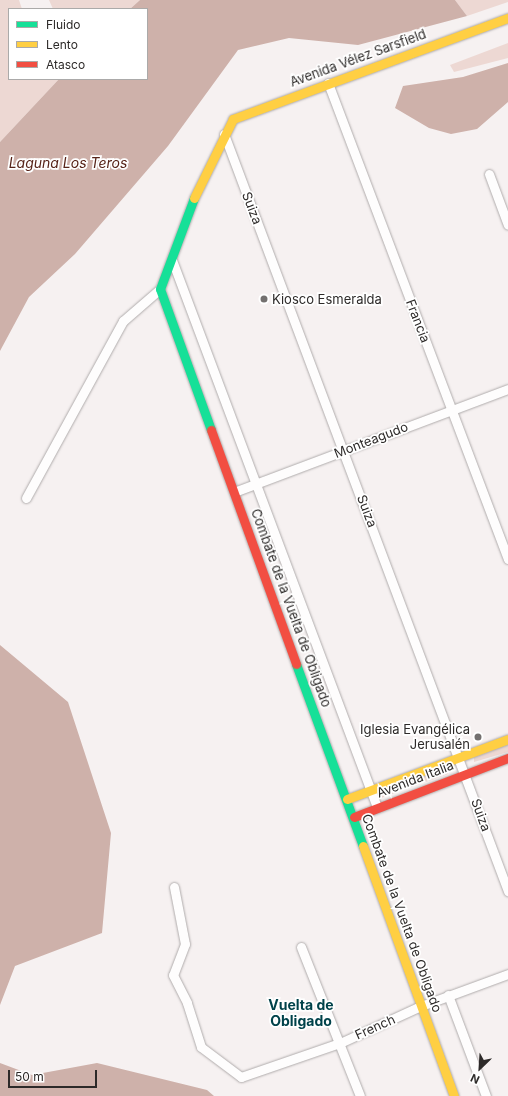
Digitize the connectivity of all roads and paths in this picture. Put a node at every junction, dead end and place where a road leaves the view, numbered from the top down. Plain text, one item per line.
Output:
1 (508, 18) edge
2 (328, 82) junction
3 (224, 132) junction
4 (489, 174) dead end
5 (508, 225) edge
6 (172, 260) junction
7 (160, 290) junction
8 (508, 389) edge
9 (452, 410) junction
10 (344, 450) junction
11 (255, 484) junction
12 (234, 492) junction
13 (26, 498) dead end
14 (508, 559) edge
15 (508, 739) edge
16 (460, 757) junction
17 (508, 758) edge
18 (466, 774) junction
19 (371, 791) junction
20 (347, 799) junction
21 (377, 807) junction
22 (354, 817) junction
23 (174, 888) dead end
24 (508, 891) edge
25 (301, 948) dead end
26 (508, 974) edge
27 (448, 995) junction
28 (421, 1006) junction
29 (340, 1043) junction
30 (360, 1096) edge
31 (454, 1096) edge
32 (486, 1096) edge

1 - 2 street, Avenida Vélez Sarsfield
2 - 3 street, Avenida Vélez Sarsfield
2 - 9 street, Francia
3 - 6 street
3 - 10 street, Suiza
4 - 5 street
6 - 7 street
6 - 11 street
7 - 12 street, Combate de la Vuelta de Obligado
7 - 13 street
8 - 9 street, Monteagudo
9 - 10 street, Monteagudo
9 - 14 street, Francia
10 - 11 street, Monteagudo
10 - 16 street, Suiza
11 - 12 street, Monteagudo
11 - 19 street
12 - 20 street, Combate de la Vuelta de Obligado
15 - 16 street, Avenida Italia
16 - 18 street, Suiza
16 - 19 street, Avenida Italia
17 - 18 street, Avenida Italia
18 - 21 street, Avenida Italia
18 - 24 street, Suiza
19 - 20 street, Avenida Italia
19 - 21 street
20 - 22 street, Combate de la Vuelta de Obligado
21 - 22 street, Avenida Italia
22 - 28 street, Combate de la Vuelta de Obligado
23 - 29 street, French
25 - 29 street
26 - 27 street, French
27 - 28 street, French
27 - 32 street, Combate de la Vuelta de Obligado
28 - 29 street, French
28 - 31 street, Combate de la Vuelta de Obligado
29 - 30 street

